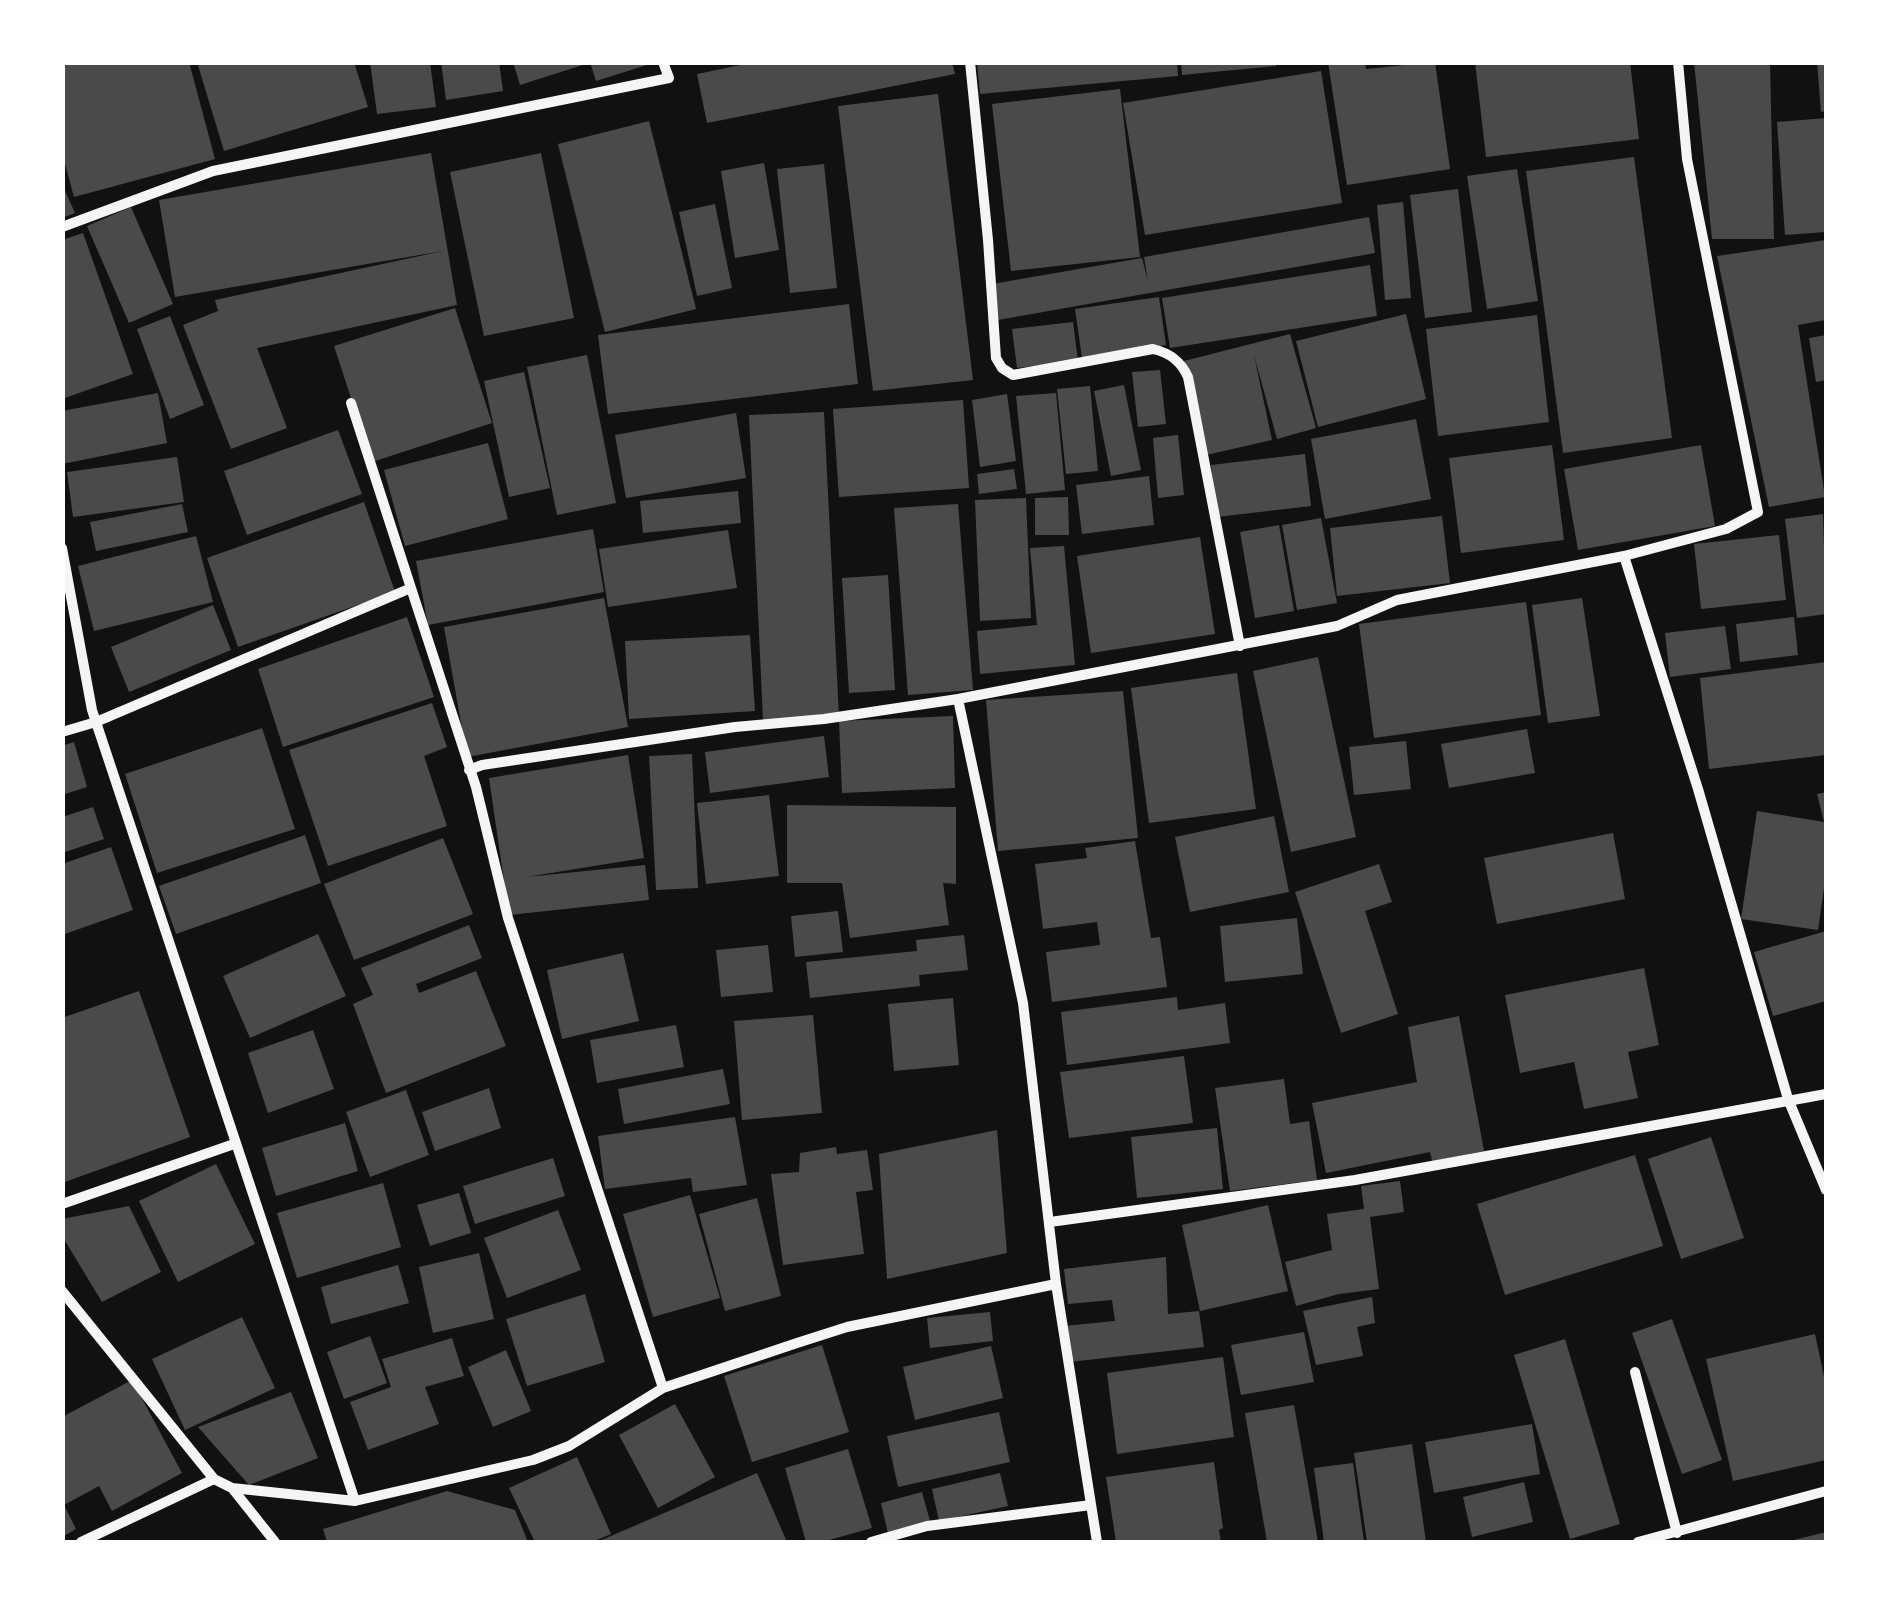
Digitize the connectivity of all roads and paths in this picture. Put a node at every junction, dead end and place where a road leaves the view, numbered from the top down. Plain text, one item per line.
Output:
1 (663, 62) edge
2 (970, 62) edge
3 (1678, 62) edge
4 (62, 228) edge
5 (351, 404) dead end
6 (62, 548) edge
7 (1624, 556) junction
8 (411, 588) junction
9 (1240, 646) junction
10 (958, 698) junction
11 (96, 722) junction
12 (62, 732) edge
13 (469, 770) junction
14 (1826, 1094) edge
15 (1788, 1100) junction
16 (234, 1144) junction
17 (1826, 1190) edge
18 (62, 1204) edge
19 (1050, 1222) junction
20 (1056, 1284) junction
21 (62, 1291) edge
22 (1635, 1372) dead end
23 (663, 1388) junction
24 (214, 1479) junction
25 (232, 1488) junction
26 (1826, 1491) edge
27 (354, 1501) junction
28 (1092, 1504) junction
29 (1677, 1533) junction
30 (81, 1542) edge
31 (276, 1542) edge
32 (871, 1542) edge
33 (1097, 1542) edge
34 (1638, 1542) edge

1 - 4 street
2 - 9 street
3 - 7 street
5 - 8 street
6 - 11 street
7 - 9 street
7 - 15 street
8 - 11 street
8 - 13 street
9 - 10 street
10 - 13 street
10 - 19 street
11 - 12 street
11 - 16 street
13 - 23 street
14 - 15 street
15 - 17 street
15 - 19 street
16 - 18 street
16 - 27 street
19 - 20 street
20 - 23 street
20 - 28 street
21 - 24 street
22 - 29 street
23 - 27 street
24 - 25 street
24 - 30 street
25 - 27 street
25 - 31 street
26 - 29 street
28 - 32 street
28 - 33 street
29 - 34 street

